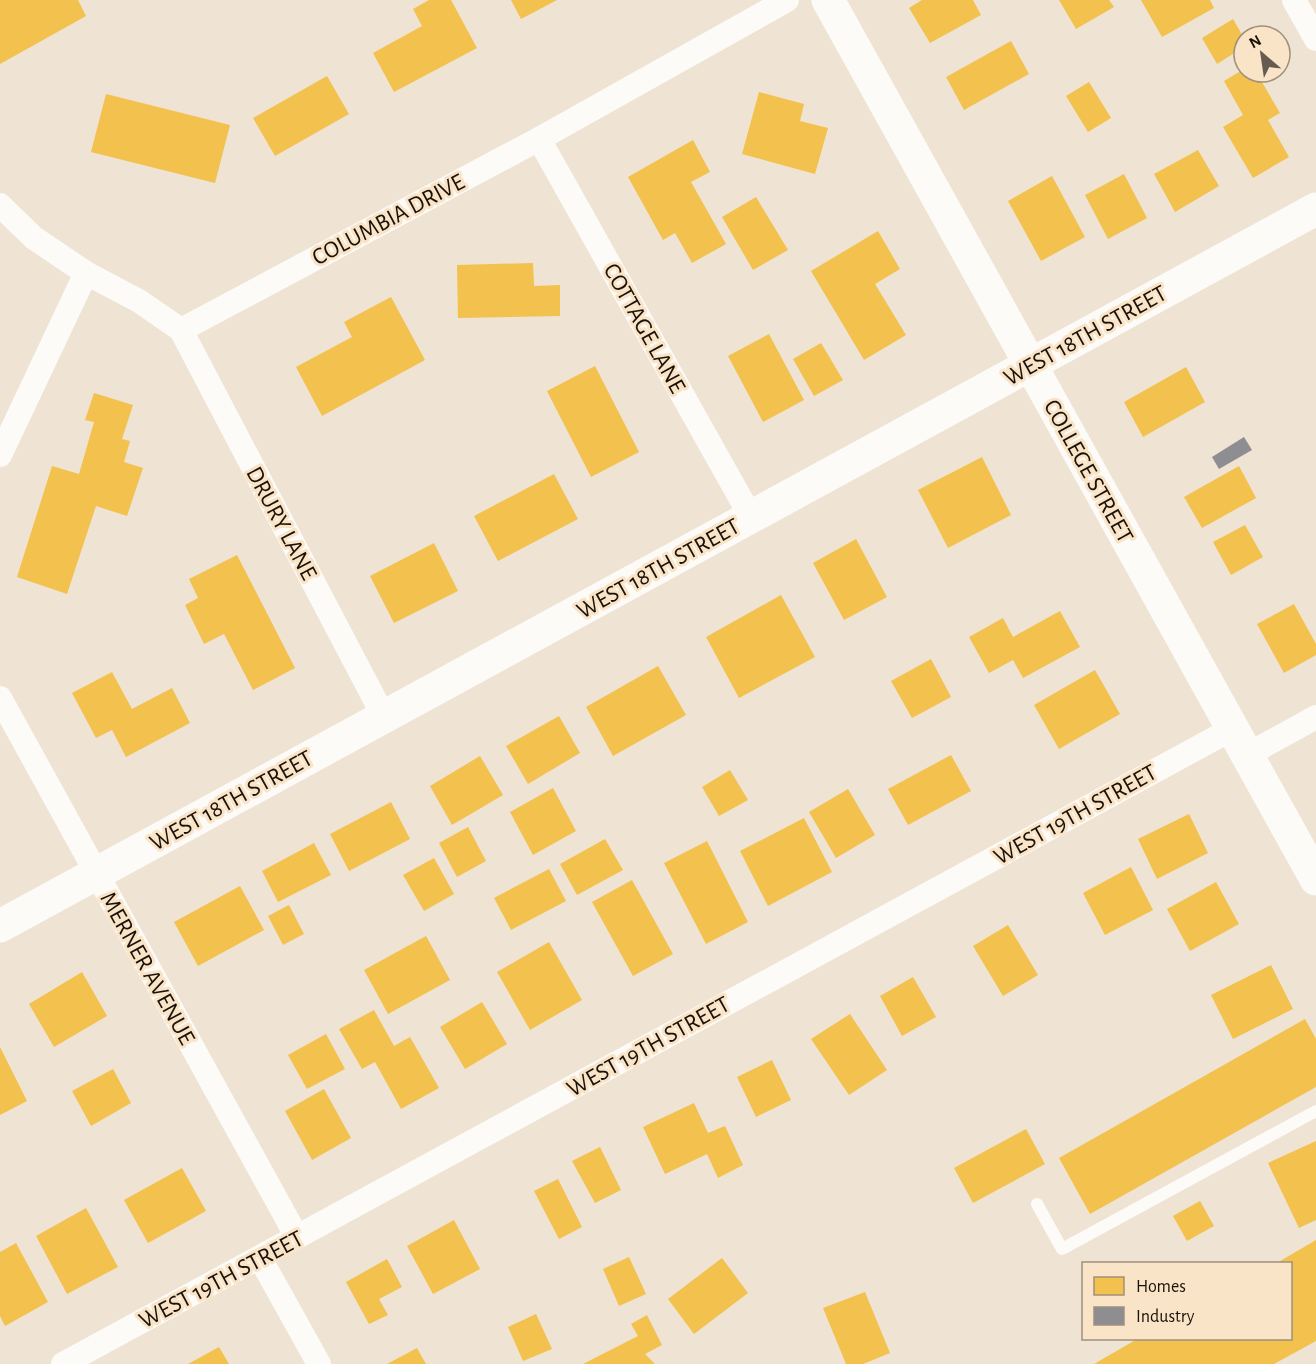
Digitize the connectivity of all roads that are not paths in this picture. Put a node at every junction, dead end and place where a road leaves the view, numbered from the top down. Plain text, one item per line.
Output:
1 (787, 0) edge
2 (828, 0) edge
3 (1294, 0) edge
4 (1316, 39) edge
5 (540, 139) junction
6 (0, 205) edge
7 (1316, 209) edge
8 (86, 273) junction
9 (181, 330) junction
10 (1030, 365) junction
11 (0, 455) edge
12 (751, 517) junction
13 (0, 698) edge
14 (384, 717) junction
15 (1316, 717) edge
16 (1240, 742) junction
17 (96, 874) junction
18 (1316, 879) edge
19 (0, 926) edge
20 (1316, 1111) edge
21 (1037, 1204) dead end
22 (297, 1237) junction
23 (260, 1258) junction
24 (63, 1364) edge
25 (319, 1364) edge

1 - 5 street, COLUMBIA DRIVE
2 - 10 main road, COLLEGE STREET
3 - 4 street
5 - 9 street, COLUMBIA DRIVE
5 - 12 street, COTTAGE LANE
6 - 8 street
7 - 10 main road, WEST 18TH STREET
8 - 9 street
8 - 11 street
9 - 14 street, DRURY LANE
10 - 12 main road, WEST 18TH STREET
10 - 16 main road, COLLEGE STREET
12 - 14 main road, WEST 18TH STREET
13 - 17 street, MERNER AVENUE
14 - 17 main road, WEST 18TH STREET
15 - 16 street, WEST 19TH STREET
16 - 18 main road, COLLEGE STREET
16 - 22 street, WEST 19TH STREET
17 - 19 main road, WEST 18TH STREET
17 - 22 street, MERNER AVENUE
20 - 21 lane
22 - 23 street, WEST 19TH STREET
23 - 24 street, WEST 19TH STREET
23 - 25 street

